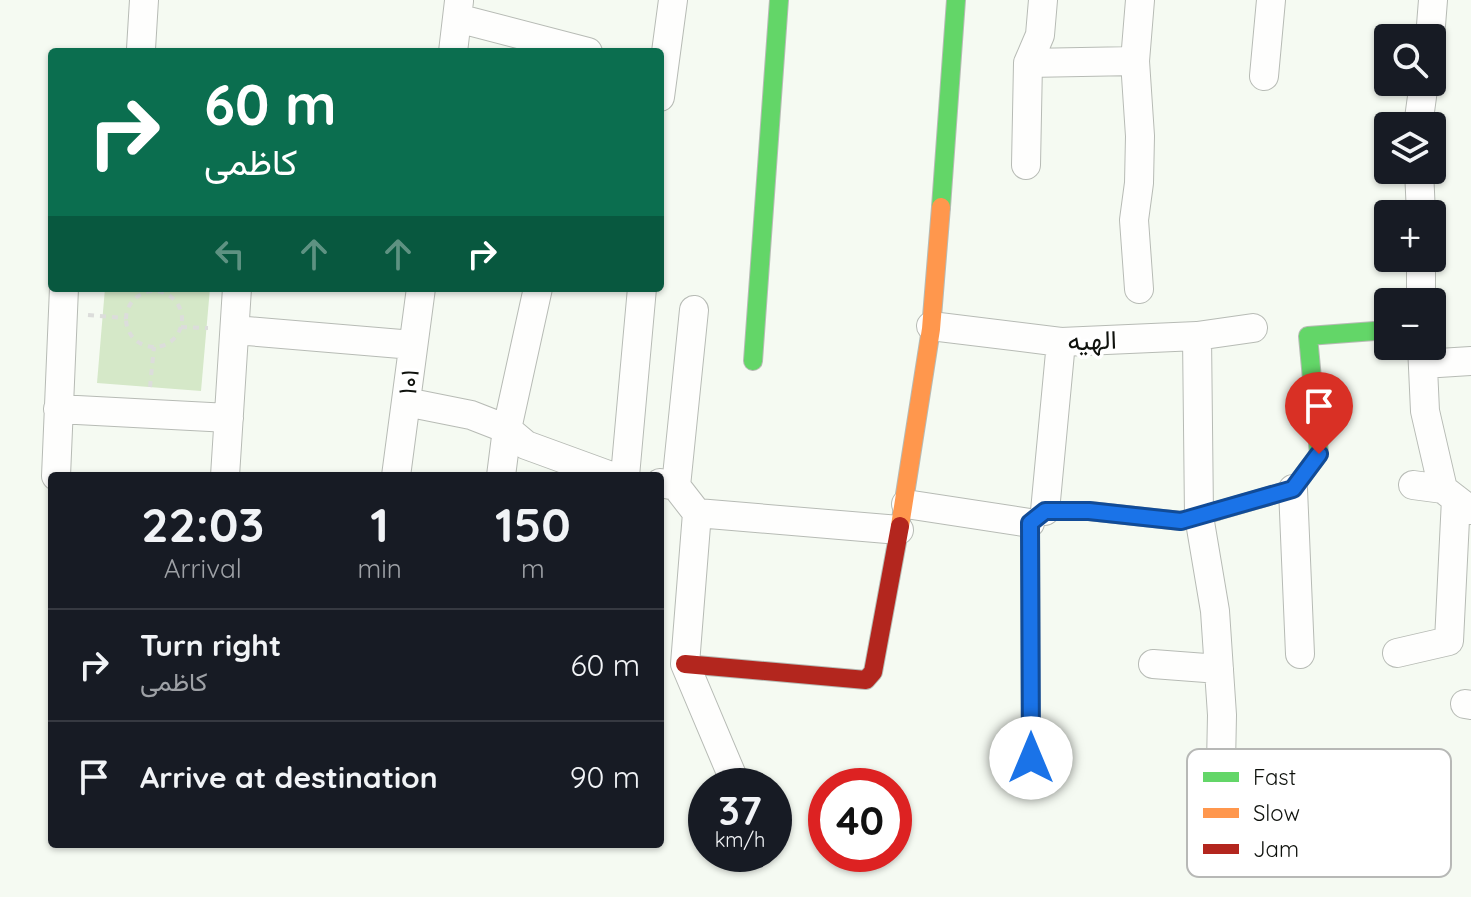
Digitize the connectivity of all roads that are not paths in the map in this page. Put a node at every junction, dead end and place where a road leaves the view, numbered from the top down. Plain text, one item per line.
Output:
1 (144, 0) edge
2 (673, 0) edge
3 (779, 0) edge
4 (956, 0) edge
5 (1043, 0) edge
6 (1140, 0) edge
7 (1271, 0) edge
8 (1433, 0) edge
9 (458, 9) edge
10 (1431, 24) edge
11 (141, 48) edge
12 (453, 48) edge
13 (576, 48) edge
14 (1135, 61) junction
15 (1028, 63) junction
16 (664, 67) edge
17 (1264, 76) dead end
18 (1026, 165) dead end
19 (1139, 289) dead end
20 (237, 292) edge
21 (420, 292) edge
22 (537, 292) edge
23 (642, 292) edge
24 (63, 301) edge
25 (694, 310) dead end
26 (931, 326) junction
27 (1253, 328) dead end
28 (235, 330) junction
29 (1374, 331) edge
30 (1197, 336) junction
31 (1061, 342) junction
32 (413, 345) junction
33 (1446, 358) edge
34 (1423, 360) edge
35 (753, 361) dead end
36 (1471, 361) edge
37 (406, 402) junction
38 (58, 409) junction
39 (229, 418) junction
40 (507, 429) junction
41 (56, 472) edge
42 (225, 472) edge
43 (397, 472) edge
44 (502, 472) edge
45 (600, 472) edge
46 (625, 472) edge
47 (668, 485) edge
48 (1413, 485) dead end
49 (1293, 489) junction
50 (1457, 499) edge
51 (697, 513) junction
52 (1199, 516) junction
53 (903, 517) junction
54 (1038, 517) junction
55 (1397, 653) dead end
56 (1300, 654) dead end
57 (685, 664) junction
58 (1153, 664) dead end
59 (1219, 669) junction
60 (1221, 749) edge
61 (1031, 758) dead end
62 (729, 768) edge

1 - 11 street
2 - 16 street
3 - 35 street
4 - 26 street
5 - 15 street
6 - 14 street
7 - 17 street
8 - 10 street
9 - 12 street
9 - 13 street
14 - 15 street
14 - 19 street
15 - 18 street
20 - 28 street
21 - 32 street, ۱۰۱
22 - 40 street
23 - 46 street
24 - 38 street
25 - 47 street
26 - 31 street, الهیه
26 - 53 street
27 - 30 street, الهیه
28 - 32 street
28 - 39 street
29 - 49 street
30 - 31 street, الهیه
30 - 52 street
31 - 54 street
32 - 37 street, ۱۰۱
33 - 36 street
34 - 50 street
37 - 40 street
37 - 43 street, ۱۰۱
38 - 39 street
38 - 41 street
39 - 42 street
40 - 44 street
40 - 45 street
47 - 51 street
48 - 50 street
49 - 52 street
49 - 56 street
50 - 55 street
51 - 53 street
51 - 57 street
52 - 54 street
52 - 59 street
53 - 54 street
53 - 57 street
54 - 61 street
57 - 62 street
58 - 59 street
59 - 60 street

